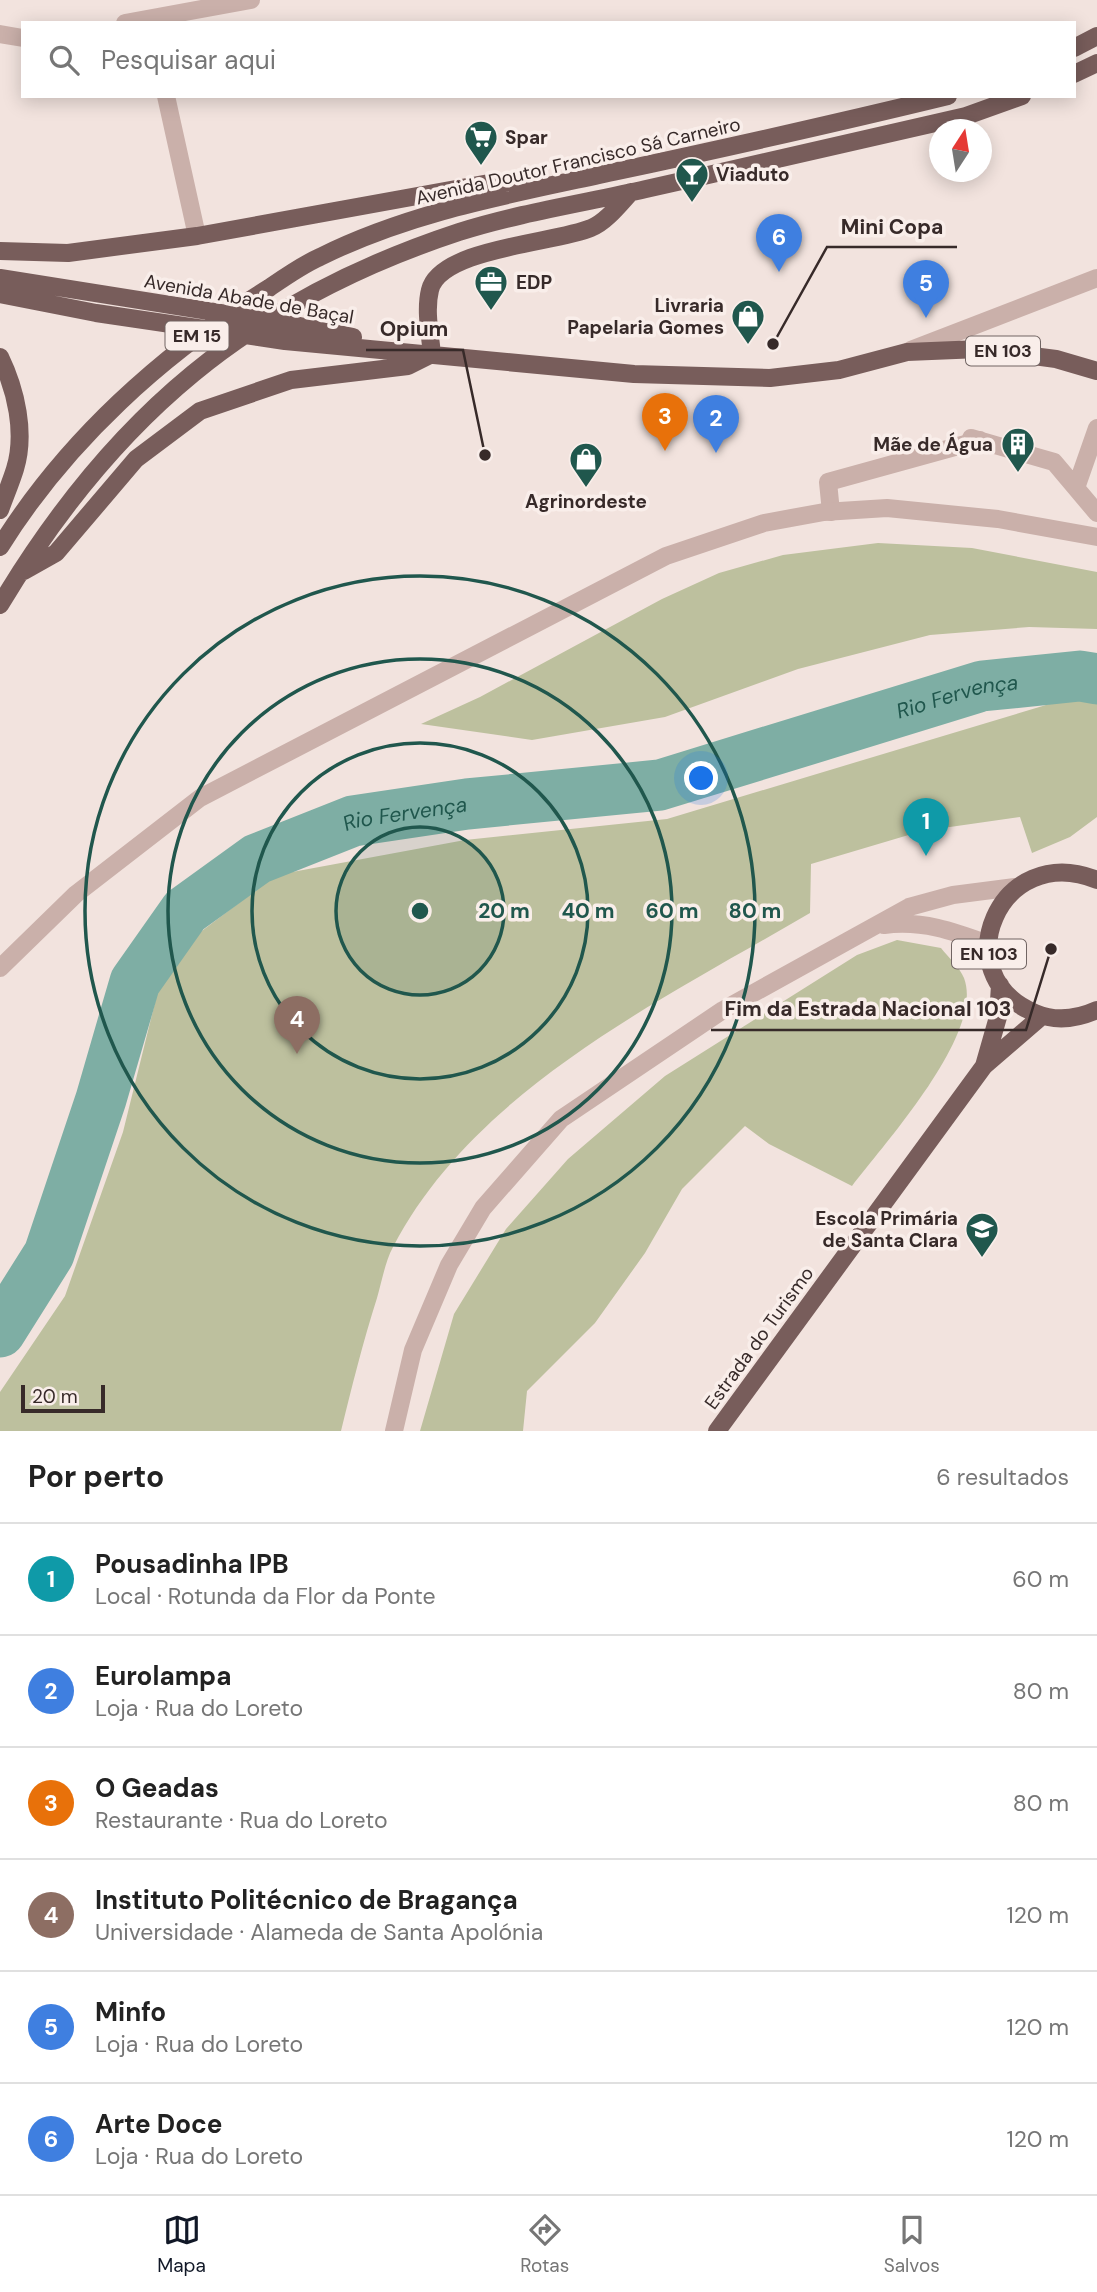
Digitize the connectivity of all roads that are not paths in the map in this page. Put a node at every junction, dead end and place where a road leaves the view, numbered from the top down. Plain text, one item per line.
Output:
1 (251, 0) edge
2 (149, 21) edge
3 (0, 34) edge
4 (1097, 36) edge
5 (21, 38) edge
6 (1076, 47) edge
7 (1097, 63) edge
8 (1076, 73) edge
9 (166, 98) edge
10 (939, 98) edge
11 (1016, 98) edge
12 (584, 179) junction
13 (632, 192) junction
14 (197, 236) junction
15 (0, 251) edge
16 (0, 278) edge
17 (1097, 278) edge
18 (0, 294) edge
19 (907, 352) junction
20 (432, 354) junction
21 (0, 357) edge
22 (1097, 371) edge
23 (1097, 428) edge
24 (961, 435) dead end
25 (980, 440) junction
26 (1076, 488) junction
27 (0, 510) edge
28 (831, 512) junction
29 (1097, 513) edge
30 (1097, 537) edge
31 (0, 547) edge
32 (18, 575) junction
33 (0, 605) edge
34 (1097, 867) edge
35 (1079, 872) junction
36 (1097, 880) edge
37 (1015, 887) junction
38 (874, 927) junction
39 (988, 944) junction
40 (0, 968) edge
41 (1000, 985) junction
42 (1097, 1010) edge
43 (1042, 1016) junction
44 (984, 1066) junction
45 (394, 1431) edge
46 (717, 1431) edge

1 - 2 street
3 - 5 street
4 - 6 main road
7 - 8 main road
9 - 14 street
10 - 12 main road, Avenida Doutor Francisco Sá Carneiro / EM 15
11 - 13 main road, EM 15
12 - 14 main road
12 - 31 main road, Avenida Doutor Francisco Sá Carneiro / EM 15
13 - 20 main road
13 - 32 main road, EM 15
14 - 15 main road
16 - 20 main road, Avenida Abade de Baçal / EN 103
17 - 19 street
18 - 20 main road, Avenida Abade de Baçal / EN 103
19 - 20 main road, EN 103
19 - 22 main road, EN 103
20 - 32 main road
21 - 27 main road
23 - 26 street
24 - 25 street
25 - 26 street
25 - 28 street
26 - 29 street
28 - 30 street
28 - 40 street
32 - 33 main road, EM 15
34 - 35 main road
35 - 36 main road
35 - 37 main road
37 - 38 street
37 - 39 main road, EN 103
38 - 39 street
38 - 45 street
39 - 41 main road, EN 103
41 - 43 main road, EN 103
41 - 44 main road, Estrada do Turismo
42 - 43 main road
43 - 44 main road, Estrada do Turismo
44 - 46 main road, Estrada do Turismo

